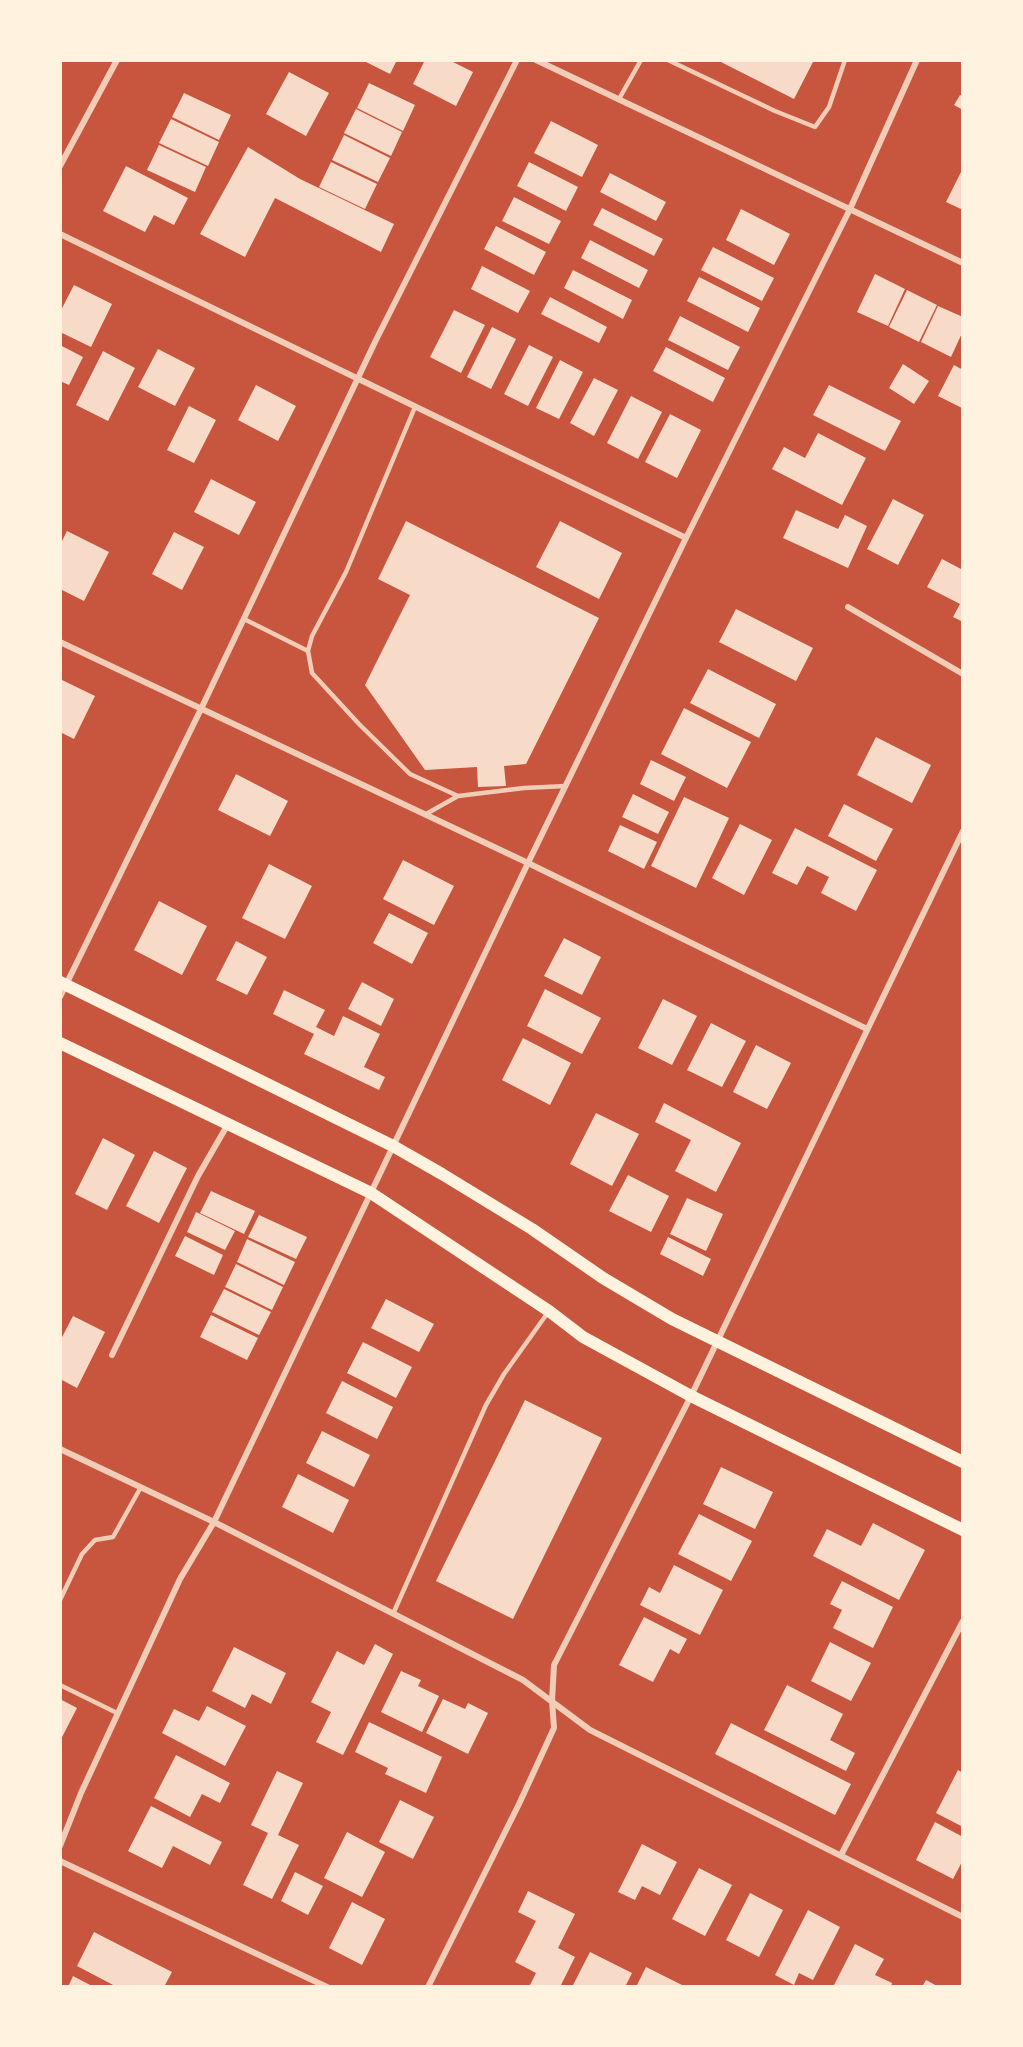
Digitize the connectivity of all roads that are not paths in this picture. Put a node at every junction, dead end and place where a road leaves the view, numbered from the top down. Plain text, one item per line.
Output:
1 (117, 60) edge
2 (517, 60) edge
3 (536, 60) edge
4 (641, 60) edge
5 (668, 60) edge
6 (845, 60) edge
7 (915, 61) edge
8 (619, 99) junction
9 (60, 166) edge
10 (850, 208) junction
11 (60, 234) edge
12 (963, 263) edge
13 (358, 380) junction
14 (415, 407) junction
15 (686, 538) junction
16 (848, 607) dead end
17 (244, 619) junction
18 (60, 642) edge
19 (308, 651) junction
20 (963, 674) edge
21 (201, 709) junction
22 (566, 786) junction
23 (458, 796) junction
24 (426, 814) junction
25 (963, 831) edge
26 (528, 863) junction
27 (63, 984) edge
28 (60, 998) edge
29 (867, 1029) junction
30 (60, 1043) edge
31 (228, 1124) junction
32 (393, 1146) junction
33 (371, 1193) junction
34 (549, 1311) junction
35 (717, 1342) junction
36 (112, 1355) dead end
37 (690, 1396) junction
38 (60, 1449) edge
39 (963, 1462) edge
40 (141, 1487) junction
41 (214, 1522) junction
42 (963, 1530) edge
43 (60, 1580) edge
44 (68, 1583) junction
45 (60, 1600) edge
46 (393, 1614) junction
47 (963, 1621) edge
48 (60, 1685) edge
49 (552, 1701) junction
50 (117, 1713) junction
51 (60, 1846) edge
52 (841, 1854) junction
53 (60, 1861) edge
54 (963, 1917) edge
55 (327, 1987) edge
56 (428, 1987) edge

1 - 9 street
2 - 13 street
3 - 8 street
4 - 8 lane
5 - 6 lane
7 - 10 street
8 - 10 street
10 - 12 street
10 - 15 street
11 - 13 street
13 - 14 street
13 - 17 street
14 - 15 street
14 - 19 lane
15 - 22 street
16 - 20 street
17 - 19 lane
17 - 21 street
18 - 21 street
19 - 23 lane
21 - 24 street
21 - 27 street
22 - 23 lane
22 - 26 street
23 - 24 lane
24 - 26 street
25 - 29 street
26 - 29 street
26 - 32 street
27 - 28 street
27 - 32 main road
29 - 35 street
30 - 31 main road
31 - 33 main road
31 - 36 street
32 - 33 street
32 - 35 main road
33 - 34 main road
33 - 41 street
34 - 37 main road
34 - 46 lane
35 - 37 street
35 - 39 main road
37 - 42 main road
37 - 49 street
38 - 40 street
40 - 41 street
40 - 44 lane
41 - 46 street
41 - 50 street
43 - 44 lane
44 - 45 lane
46 - 49 street
47 - 52 street
48 - 50 lane
49 - 52 street
49 - 56 street
50 - 51 street
52 - 54 street
53 - 55 street

